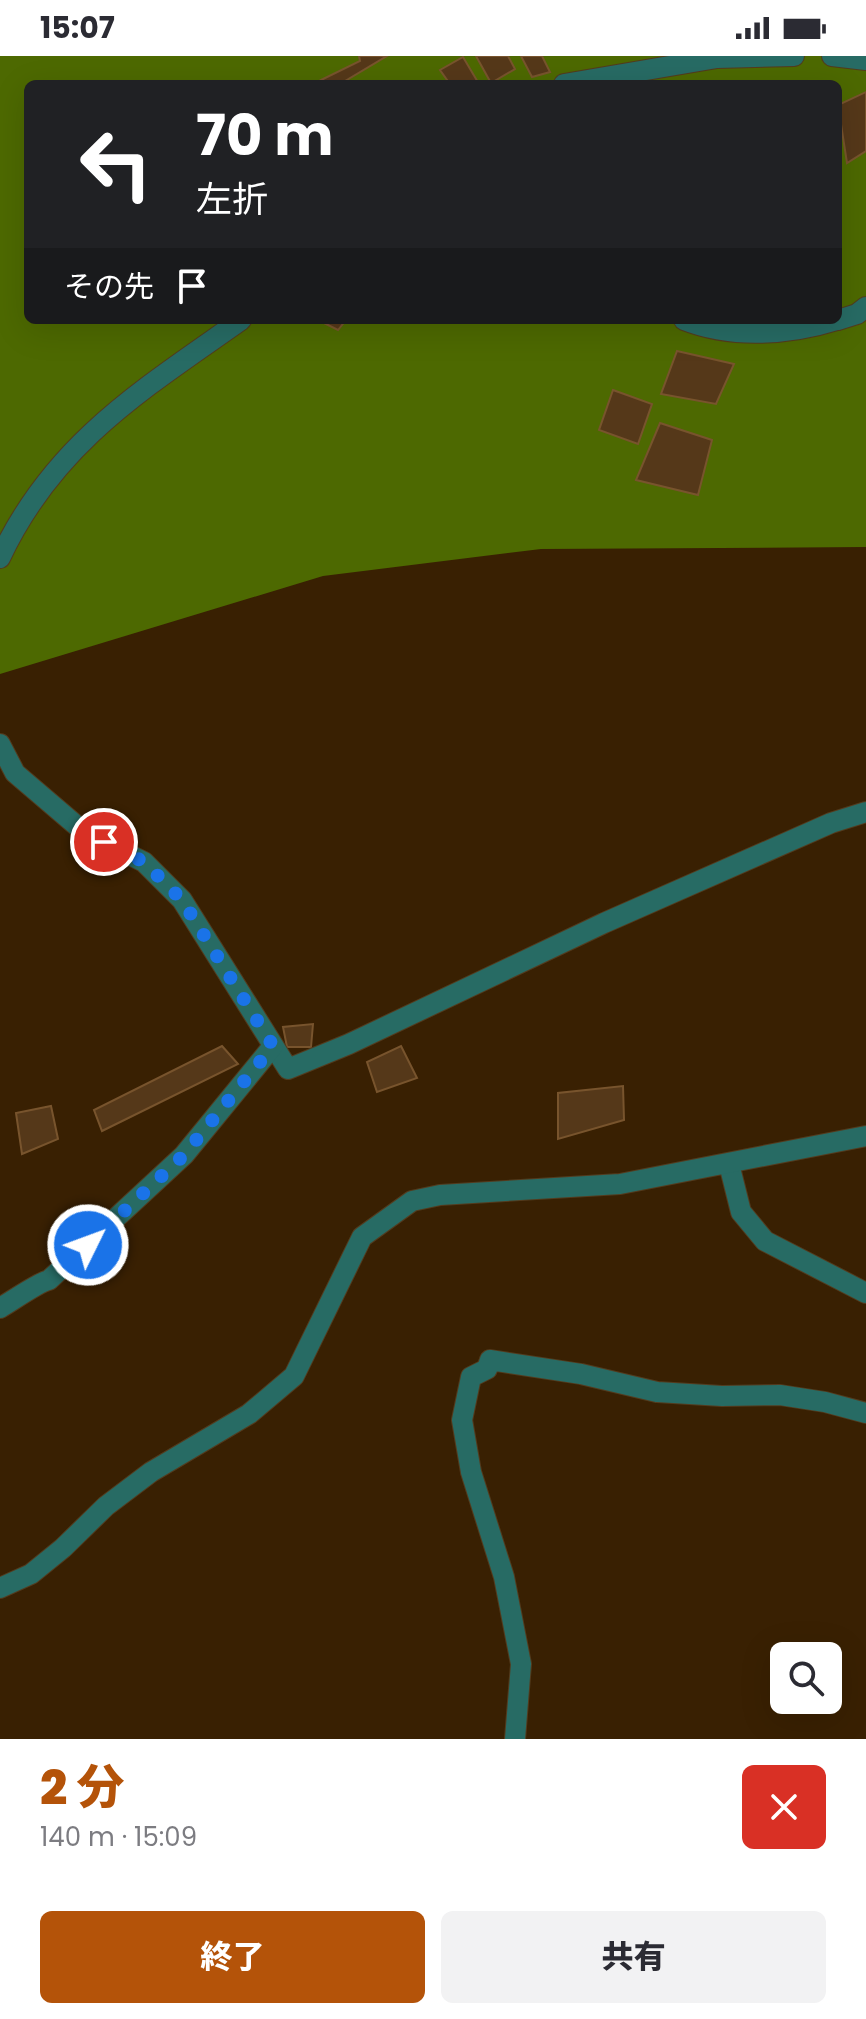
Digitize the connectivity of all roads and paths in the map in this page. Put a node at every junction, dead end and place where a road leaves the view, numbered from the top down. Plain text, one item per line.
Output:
1 (794, 56) edge
2 (832, 56) edge
3 (866, 60) edge
4 (588, 80) edge
5 (866, 307) edge
6 (842, 319) edge
7 (235, 324) edge
8 (695, 324) edge
9 (820, 324) edge
10 (0, 558) edge
11 (0, 744) edge
12 (866, 812) edge
13 (273, 1046) junction
14 (866, 1136) edge
15 (729, 1164) junction
16 (866, 1293) edge
17 (0, 1308) edge
18 (866, 1413) edge
19 (0, 1588) edge
20 (515, 1739) edge

1 - 4 street
2 - 3 street
5 - 6 street
7 - 10 street
8 - 9 street
11 - 13 street
12 - 13 street
13 - 17 street
14 - 15 street
15 - 16 street
15 - 19 street
18 - 20 street

